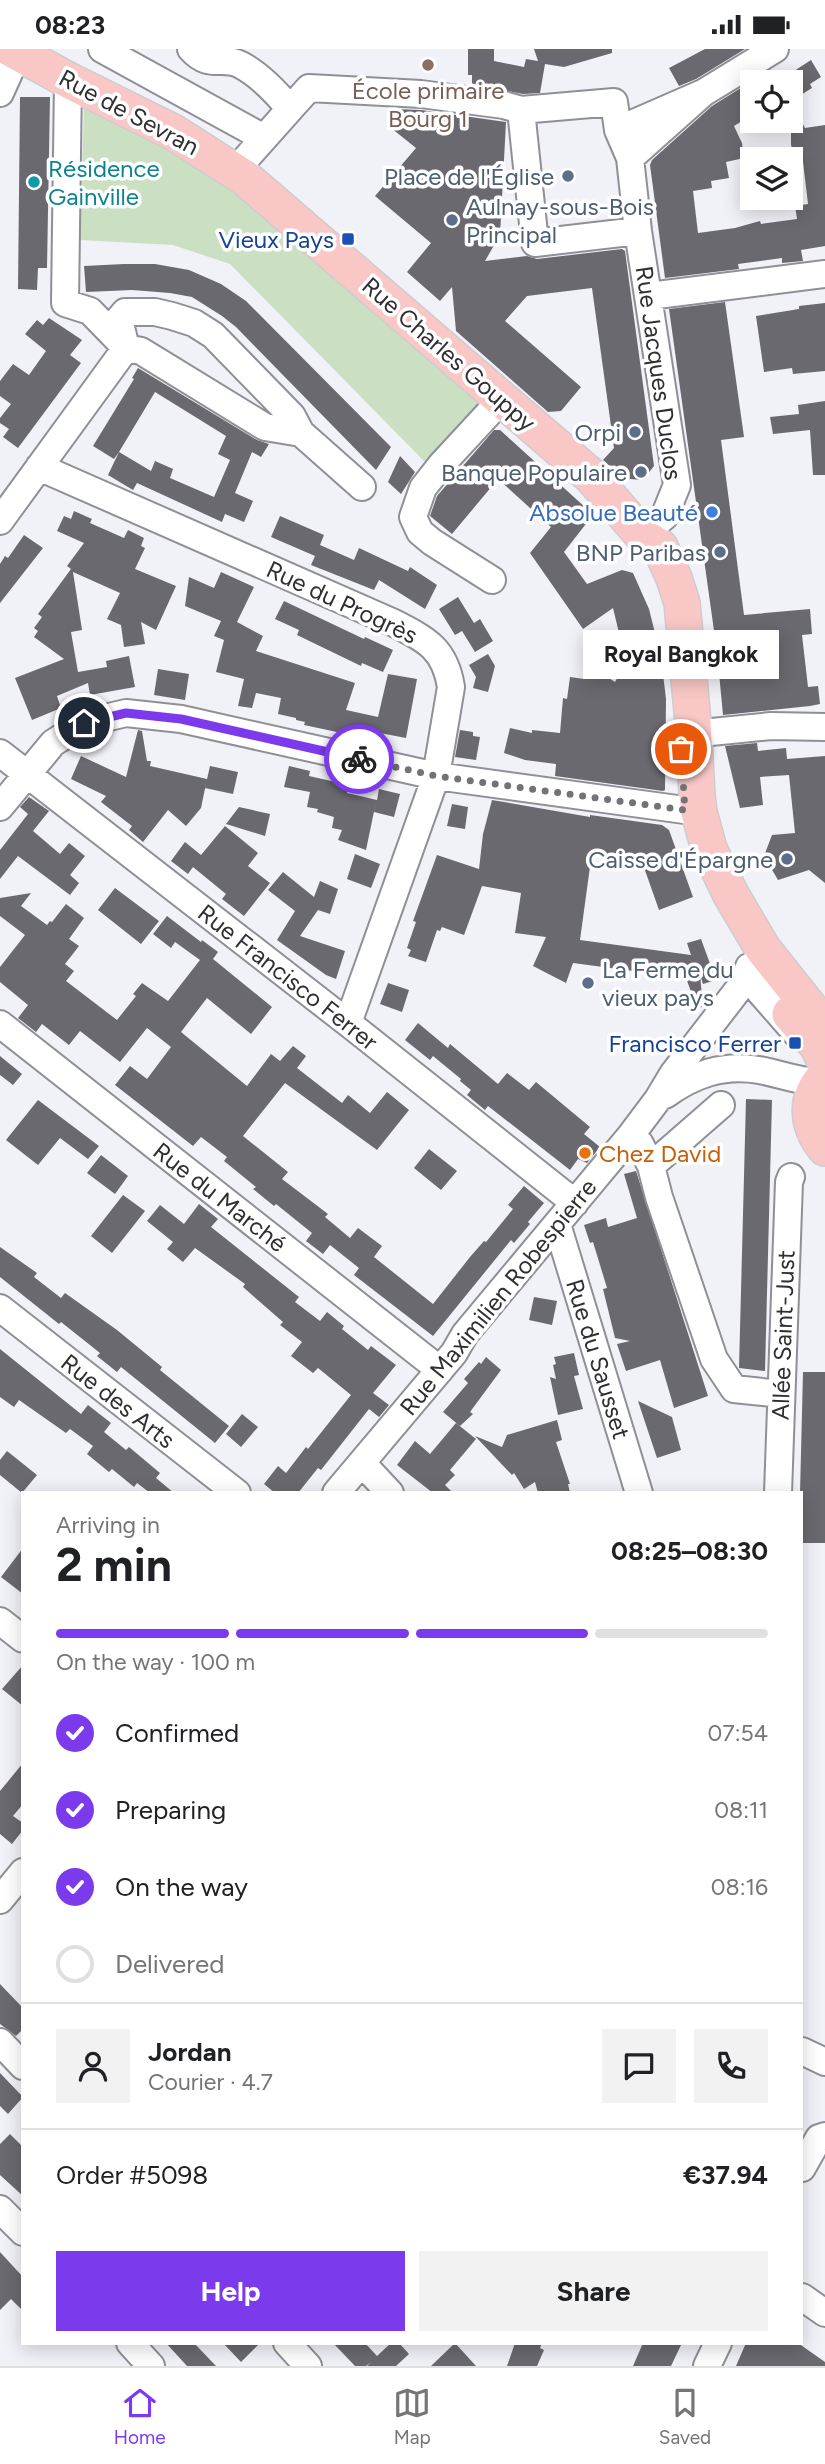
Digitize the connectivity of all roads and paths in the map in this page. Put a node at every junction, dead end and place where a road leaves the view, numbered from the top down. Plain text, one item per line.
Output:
1 (102, 49) edge
2 (191, 49) edge
3 (775, 49) edge
4 (14, 51) edge
5 (68, 80) junction
6 (0, 93) edge
7 (703, 93) junction
8 (290, 109) junction
9 (521, 110) junction
10 (618, 130) junction
11 (264, 138) junction
12 (630, 157) junction
13 (240, 175) junction
14 (638, 231) junction
15 (825, 274) edge
16 (649, 296) junction
17 (126, 348) junction
18 (501, 400) junction
19 (302, 433) junction
20 (39, 467) junction
21 (362, 488) dead end
22 (0, 520) edge
23 (643, 536) junction
24 (492, 580) dead end
25 (825, 727) edge
26 (688, 734) junction
27 (0, 753) edge
28 (26, 772) junction
29 (436, 776) junction
30 (0, 807) edge
31 (692, 811) junction
32 (749, 967) junction
33 (348, 1023) junction
34 (0, 1024) edge
35 (825, 1027) edge
36 (821, 1079) edge
37 (658, 1099) junction
38 (721, 1105) dead end
39 (631, 1135) junction
40 (825, 1148) edge
41 (651, 1166) junction
42 (792, 1177) dead end
43 (575, 1203) junction
44 (557, 1224) junction
45 (0, 1308) edge
46 (440, 1370) junction
47 (781, 1394) junction
48 (362, 1463) junction
49 (234, 1491) edge
50 (338, 1491) edge
51 (388, 1491) edge
52 (638, 1491) edge
53 (778, 1491) edge
54 (0, 1621) edge
55 (21, 1637) edge
56 (21, 1875) edge
57 (0, 1900) edge
58 (0, 2042) edge
59 (803, 2051) edge
60 (825, 2062) edge
61 (21, 2064) edge
62 (0, 2209) edge
63 (21, 2230) edge
64 (803, 2298) edge
65 (825, 2313) edge
66 (132, 2345) edge
67 (289, 2345) edge
68 (717, 2345) edge
69 (151, 2366) edge
70 (309, 2366) edge
71 (707, 2366) edge

1 - 11 street
2 - 8 street
3 - 7 street
4 - 5 main road, Rue de Sevran
4 - 6 street
5 - 13 main road, Rue de Sevran
5 - 17 street
7 - 10 street
7 - 12 street
8 - 9 street
8 - 11 street
9 - 10 street
9 - 14 street
10 - 12 street
11 - 13 street
12 - 14 street, Rue Jacques Duclos
13 - 18 main road, Rue Charles Gouppy
14 - 16 street, Rue Jacques Duclos
15 - 16 street
16 - 23 street, Rue Jacques Duclos
17 - 19 street
17 - 19 street
17 - 20 street
18 - 23 main road, Rue Charles Gouppy
18 - 24 street
19 - 21 street
20 - 22 street
20 - 29 street, Rue du Progrès
23 - 26 main road
25 - 26 street
26 - 31 main road
27 - 28 street, Rue Francisco Ferrer
28 - 29 street
28 - 30 street
28 - 33 street, Rue Francisco Ferrer
29 - 31 street
29 - 33 street, Rue du Progrès
31 - 32 main road
31 - 35 main road
32 - 36 main road
32 - 37 street, Rue Maximilien Robespierre
33 - 43 street, Rue Francisco Ferrer
34 - 46 street, Rue du Marché
36 - 37 street, Rue Maximilien Robespierre
36 - 40 main road
37 - 39 street, Rue Maximilien Robespierre
38 - 41 street
39 - 41 street
39 - 43 street, Rue Maximilien Robespierre
41 - 47 street
42 - 47 street, Allée Saint-Just
43 - 44 street, Rue Maximilien Robespierre
44 - 46 street, Rue Maximilien Robespierre
44 - 52 street, Rue du Sausset
45 - 49 street, Rue des Arts
46 - 48 street, Rue Maximilien Robespierre
47 - 53 street, Allée Saint-Just
48 - 50 street, Rue Maximilien Robespierre
48 - 51 street
54 - 55 street
56 - 57 street
58 - 61 street
59 - 60 street
62 - 63 street
64 - 65 street
66 - 69 street
67 - 70 street
68 - 71 street

